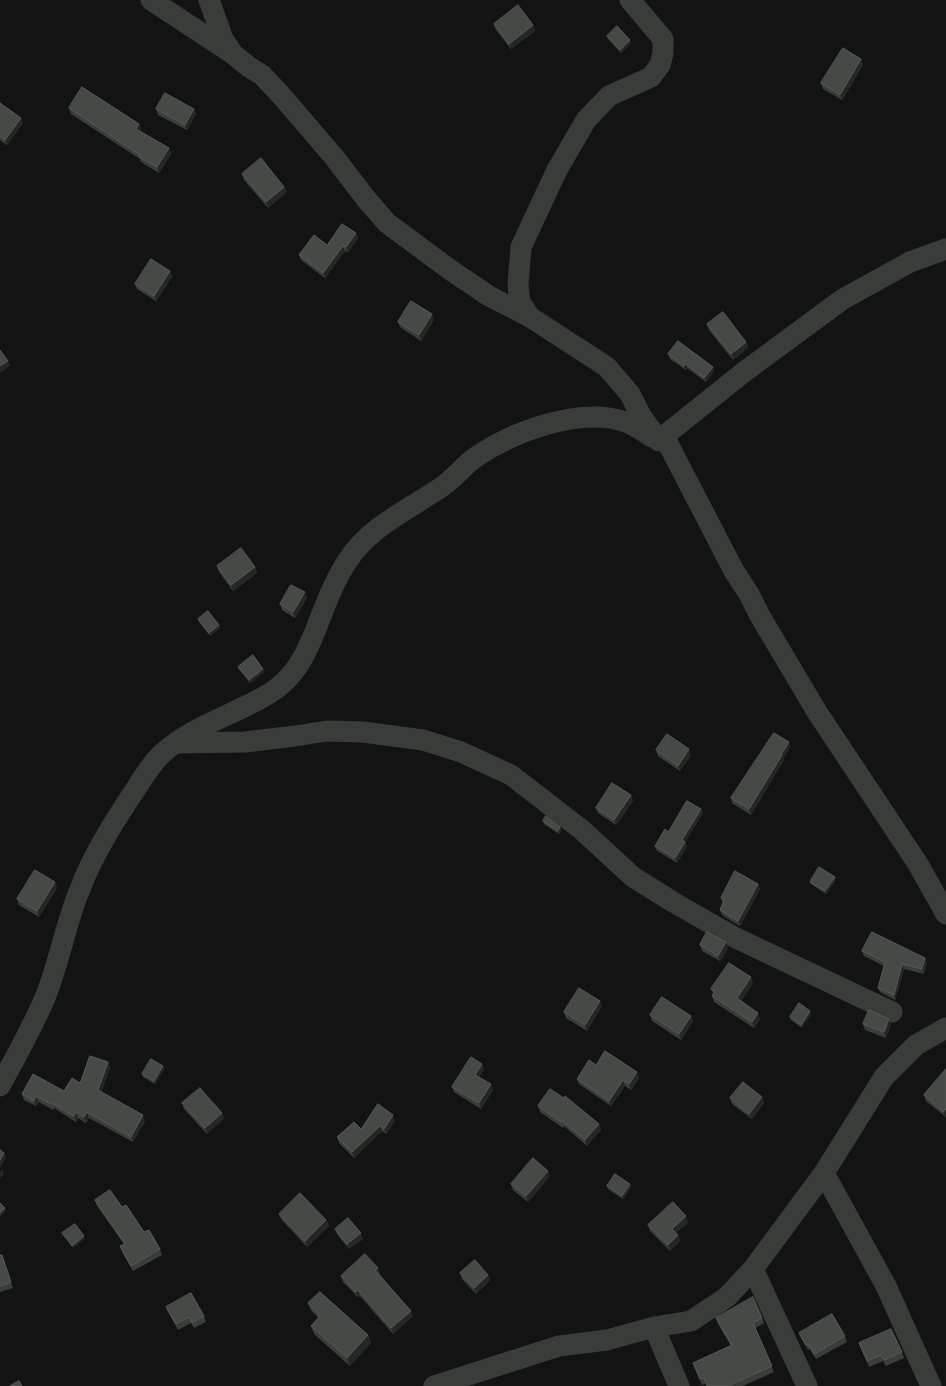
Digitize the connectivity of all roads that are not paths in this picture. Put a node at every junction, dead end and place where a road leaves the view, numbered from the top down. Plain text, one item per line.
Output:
1 (151, 0) edge
2 (210, 0) edge
3 (630, 0) edge
4 (233, 54) junction
5 (946, 249) edge
6 (530, 317) junction
7 (662, 438) junction
8 (175, 743) junction
9 (946, 914) edge
10 (892, 1012) dead end
11 (946, 1028) edge
12 (0, 1086) edge
13 (824, 1173) junction
14 (753, 1269) junction
15 (654, 1327) junction
16 (434, 1386) edge
17 (679, 1386) edge
18 (807, 1386) edge
19 (931, 1386) edge

1 - 4 street
2 - 4 street
3 - 6 street
4 - 6 street
5 - 7 street
6 - 7 street
7 - 8 street
7 - 9 street
8 - 10 street
8 - 12 street
11 - 13 street
13 - 14 street
13 - 19 street
14 - 15 street
14 - 18 street
15 - 16 street
15 - 17 street

